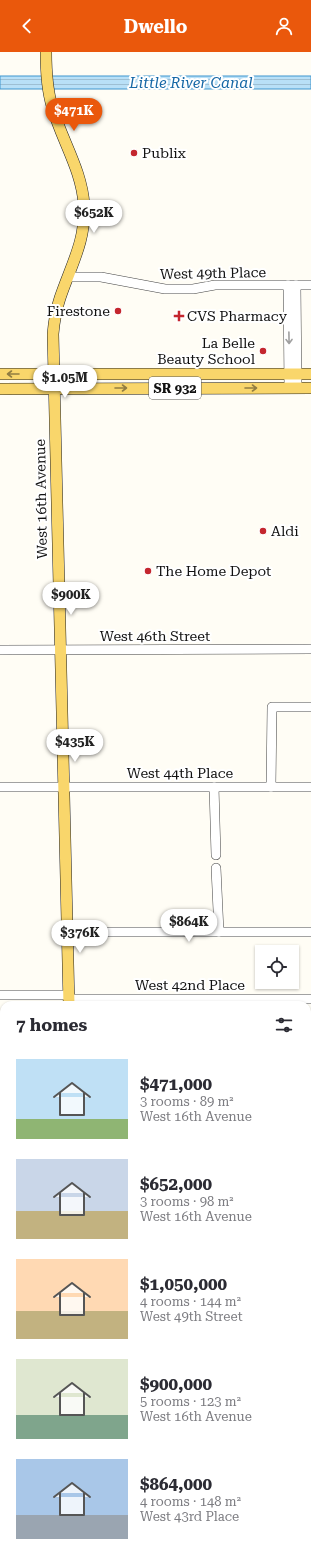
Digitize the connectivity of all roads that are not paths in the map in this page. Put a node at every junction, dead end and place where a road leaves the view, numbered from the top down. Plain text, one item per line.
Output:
1 (46, 52) edge
2 (68, 277) junction
3 (292, 285) junction
4 (311, 285) edge
5 (0, 374) edge
6 (53, 374) junction
7 (294, 374) junction
8 (311, 374) edge
9 (54, 388) junction
10 (293, 388) junction
11 (311, 388) edge
12 (0, 389) edge
13 (311, 649) edge
14 (0, 650) edge
15 (60, 650) junction
16 (311, 707) edge
17 (0, 787) edge
18 (64, 787) junction
19 (214, 787) junction
20 (271, 787) junction
21 (311, 787) edge
22 (216, 855) dead end
23 (216, 868) dead end
24 (68, 932) junction
25 (218, 932) junction
26 (311, 932) edge
27 (0, 995) edge
28 (311, 999) edge
29 (69, 1000) edge

1 - 2 main road, West 16th Avenue
2 - 3 street, West 49th Place
2 - 6 main road, West 16th Avenue
3 - 4 street, West 49th Place
3 - 7 street
6 -> 5 main road, SR 932
6 - 7 main road, SR 932
6 - 9 main road, West 16th Avenue
7 - 8 main road, SR 932
7 - 10 street
9 -> 10 main road, SR 932
9 - 12 main road, SR 932
9 - 15 main road, West 16th Avenue
10 - 11 main road, SR 932
13 - 15 street, West 46th Street
14 - 15 street, West 46th Street
15 - 18 main road, West 16th Avenue
16 - 20 street
17 - 18 street, West 44th Place
18 - 19 street, West 44th Place
18 - 24 main road, West 16th Avenue
19 - 20 street, West 44th Place
19 - 22 street
20 - 21 street, West 44th Place
23 - 25 street
24 - 25 street
24 - 29 main road, West 16th Avenue
25 - 26 street
27 - 29 street, West 42nd Place
28 - 29 street, West 42nd Place

